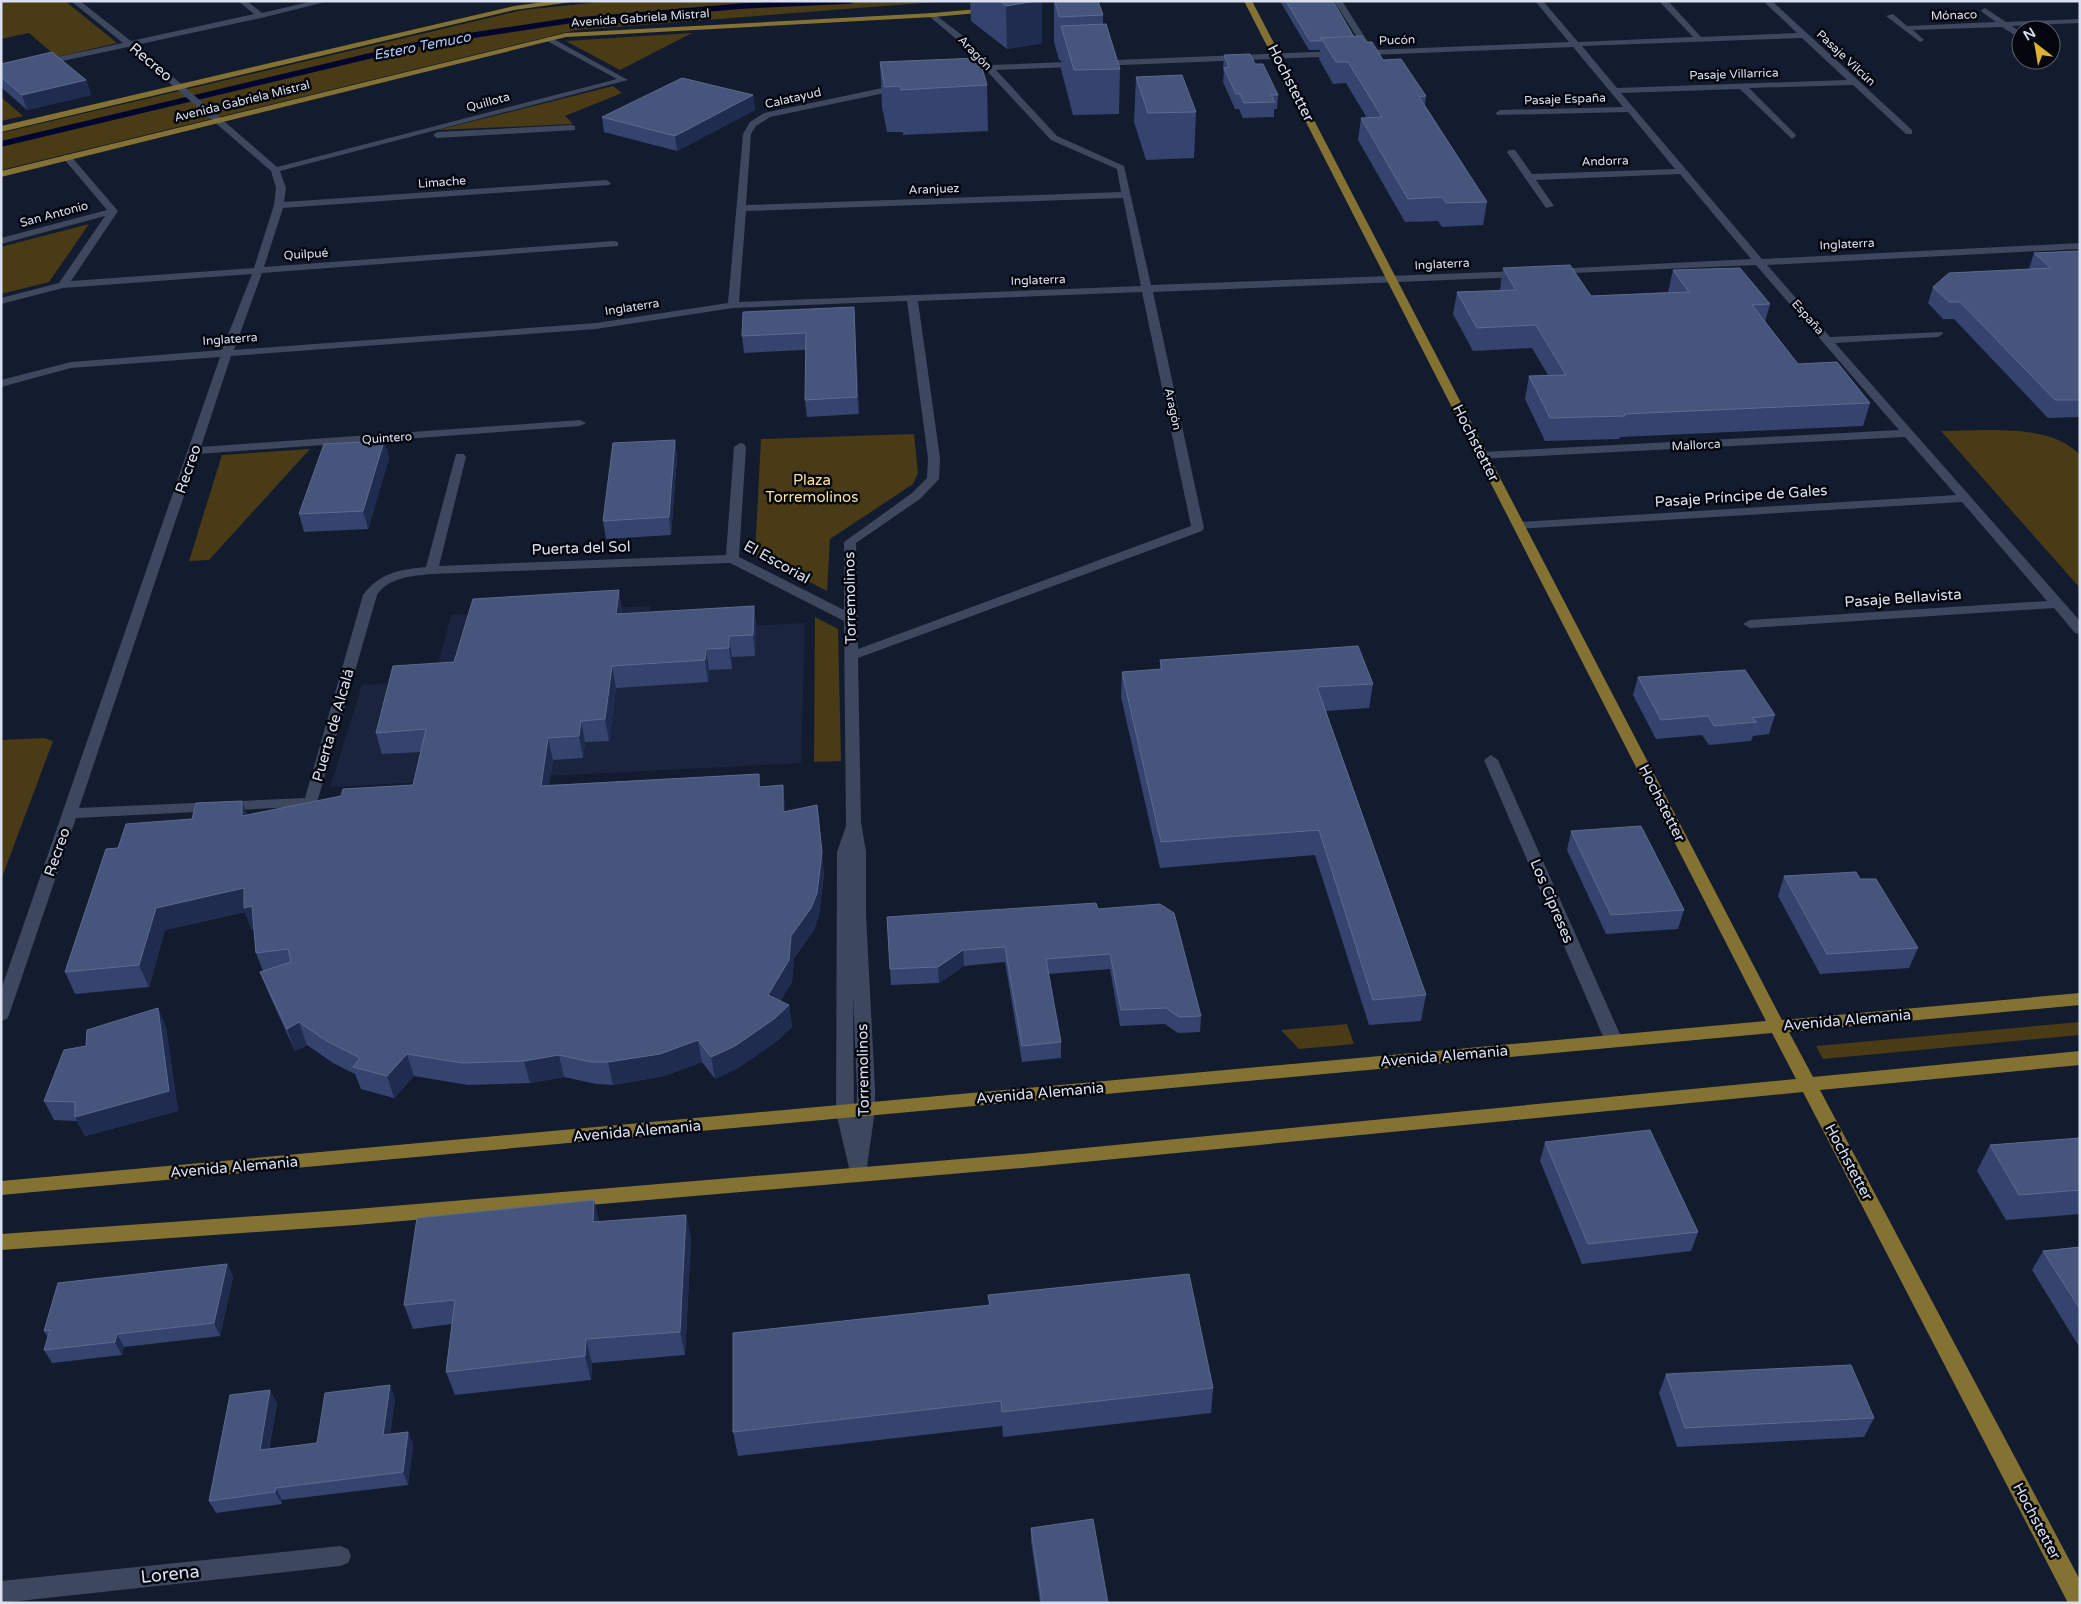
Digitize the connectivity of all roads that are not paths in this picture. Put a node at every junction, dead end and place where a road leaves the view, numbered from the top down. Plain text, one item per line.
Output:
1 (75, 1) edge
2 (242, 1) edge
3 (326, 1) edge
4 (575, 1) edge
5 (1025, 1) edge
6 (1248, 1) edge
7 (1338, 1) edge
8 (1539, 1) edge
9 (1663, 1) edge
10 (1767, 1) edge
11 (1985, 10) dead end
12 (933, 15) junction
13 (261, 16) junction
14 (1890, 16) dead end
15 (2080, 21) edge
16 (2004, 24) junction
17 (1905, 28) junction
18 (2011, 29) edge
19 (1804, 36) junction
20 (550, 39) junction
21 (1700, 40) junction
22 (1920, 40) dead end
23 (131, 44) junction
24 (1576, 45) junction
25 (1372, 54) junction
26 (1278, 58) junction
27 (990, 68) junction
28 (1, 72) edge
29 (953, 76) edge
30 (1854, 82) junction
31 (907, 86) edge
32 (1742, 86) junction
33 (183, 88) junction
34 (1615, 91) junction
35 (1630, 109) junction
36 (1500, 113) dead end
37 (220, 119) junction
38 (572, 128) dead end
39 (1, 129) edge
40 (1909, 132) dead end
41 (406, 136) junction
42 (1792, 136) dead end
43 (1512, 152) dead end
44 (67, 157) junction
45 (275, 170) junction
46 (1683, 171) junction
47 (1, 174) edge
48 (1529, 177) junction
49 (606, 183) dead end
50 (1127, 195) junction
51 (279, 205) junction
52 (1549, 206) dead end
53 (742, 208) junction
54 (113, 211) junction
55 (1, 240) edge
56 (614, 244) dead end
57 (2080, 246) edge
58 (1760, 262) junction
59 (258, 270) junction
60 (1392, 280) junction
61 (63, 285) junction
62 (1147, 290) junction
63 (912, 298) junction
64 (1, 301) edge
65 (733, 305) junction
66 (1938, 334) dead end
67 (1828, 340) junction
68 (227, 353) junction
69 (1, 384) edge
70 (580, 423) dead end
71 (1909, 434) junction
72 (740, 447) dead end
73 (195, 451) junction
74 (1482, 456) junction
75 (460, 457) dead end
76 (1964, 498) junction
77 (1519, 526) junction
78 (732, 559) junction
79 (432, 570) junction
80 (2058, 604) junction
81 (850, 619) junction
82 (1750, 624) dead end
83 (2080, 630) edge
84 (851, 656) junction
85 (1491, 760) dead end
86 (70, 813) junction
87 (853, 822) junction
88 (2080, 999) edge
89 (1, 1015) edge
90 (1776, 1026) junction
91 (1614, 1041) junction
92 (2080, 1058) edge
93 (1808, 1083) junction
94 (866, 1110) junction
95 (845, 1112) junction
96 (857, 1174) junction
97 (1, 1188) edge
98 (1, 1242) edge
99 (340, 1556) dead end
100 (1, 1592) edge
101 (2080, 1603) edge

1 - 23 street, Recreo
2 - 13 street
3 - 13 street
4 - 33 main road, Avenida Gabriela Mistral
5 - 12 main road, Avenida Gabriela Mistral
6 - 26 main road, Hochstetter
7 - 25 street
8 - 24 street, España
9 - 21 street
10 - 19 street, Pasaje Vilcún
11 - 16 street, Mónaco
12 - 20 main road, Avenida Gabriela Mistral
12 - 27 street, Aragón
13 - 23 street
14 - 17 street, Mónaco
15 - 16 street, Mónaco
16 - 17 street, Mónaco
16 - 18 street, Mónaco
17 - 22 street, Mónaco
19 - 21 street, Pucón
19 - 30 street, Pasaje Vilcún
20 - 37 main road, Avenida Gabriela Mistral
20 - 41 street, Quillota
21 - 24 street, Pucón
23 - 28 street
23 - 33 street, Recreo
24 - 25 street, Pucón
24 - 34 street, España
25 - 26 street, Pucón
26 - 27 street, Pucón
26 - 60 main road, Hochstetter
27 - 29 street
27 - 50 street, Aragón
30 - 32 street, Pasaje Villarrica
30 - 40 street, Pasaje Vilcún
31 - 53 street, Calatayud
32 - 34 street, Pasaje Villarrica
32 - 42 street
33 - 37 street, Recreo
33 - 39 main road, Avenida Gabriela Mistral
34 - 35 street, España
35 - 36 street, Pasaje España
35 - 46 street, España
37 - 44 main road, Avenida Gabriela Mistral
37 - 45 street, Recreo
38 - 41 street
41 - 45 street, Quillota
43 - 48 street
44 - 47 main road, Avenida Gabriela Mistral
44 - 54 street
45 - 51 street, Recreo
46 - 48 street, Andorra
46 - 58 street, España
48 - 52 street
49 - 51 street, Limache
50 - 53 street, Aranjuez
50 - 62 street, Aragón
51 - 59 street, Recreo
53 - 65 street, Calatayud
54 - 55 street, San Antonio
54 - 61 street
56 - 59 street, Quilpué
57 - 58 street, Inglaterra
58 - 60 street, Inglaterra
58 - 67 street, España
59 - 61 street, Quilpué
59 - 68 street, Recreo
60 - 62 street, Inglaterra
60 - 74 main road, Hochstetter
61 - 64 street, Quilpué
62 - 63 street, Inglaterra
62 - 84 street, Aragón
63 - 65 street, Inglaterra
63 - 81 street, Torremolinos
65 - 68 street, Inglaterra
66 - 67 street
67 - 71 street, España
68 - 69 street, Inglaterra
68 - 73 street, Recreo
70 - 73 street, Quintero
71 - 74 street, Mallorca
71 - 76 street, España
72 - 78 street, El Escorial
73 - 86 street, Recreo
74 - 77 main road, Hochstetter
75 - 79 street
76 - 77 street, Pasaje Príncipe de Gales
76 - 80 street, España
77 - 90 main road, Hochstetter
78 - 79 street, Puerta del Sol
78 - 81 street, El Escorial
79 - 86 street, Puerta de Alcalá
80 - 82 street, Pasaje Bellavista
80 - 83 street, España
81 - 84 street, Torremolinos
84 - 87 street, Torremolinos
85 - 91 street, Los Cipreses
86 - 89 street, Recreo
87 - 94 street, Torremolinos
87 - 95 street, Torremolinos
88 - 90 main road, Avenida Alemania
90 - 91 main road, Avenida Alemania
90 - 93 main road, Hochstetter
91 - 94 main road, Avenida Alemania
92 - 93 main road
93 - 96 main road
93 - 101 main road, Hochstetter
94 - 95 main road, Avenida Alemania
94 - 96 street, Torremolinos
95 - 96 street, Torremolinos
95 - 97 main road, Avenida Alemania
96 - 98 main road
99 - 100 street, Lorena

